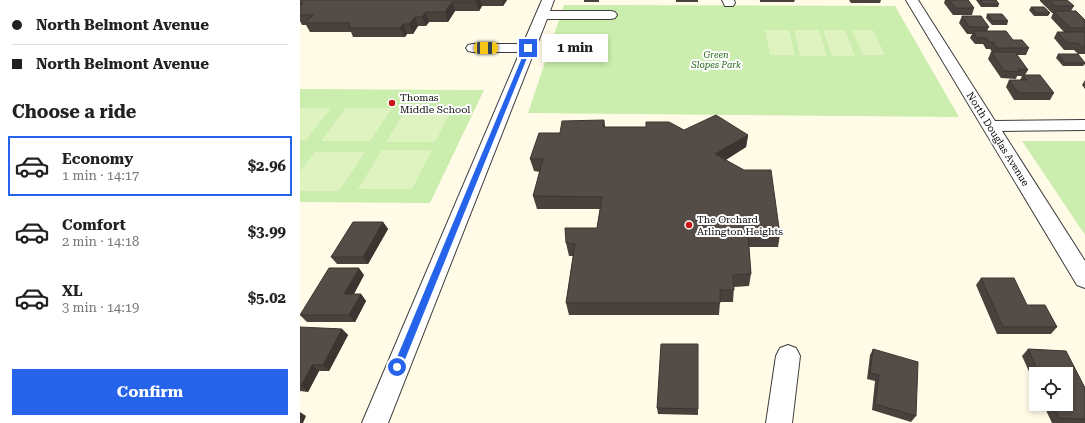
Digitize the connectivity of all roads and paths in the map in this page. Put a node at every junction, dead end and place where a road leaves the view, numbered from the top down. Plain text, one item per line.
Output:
1 (912, 0) edge
2 (545, 8) edge
3 (611, 15) dead end
4 (473, 48) dead end
5 (528, 48) junction
6 (990, 126) junction
7 (1085, 126) edge
8 (1085, 279) edge
9 (788, 356) dead end
10 (375, 423) edge
11 (779, 423) edge

1 - 6 street, North Douglas Avenue
2 - 3 street
2 - 5 street
4 - 5 street
5 - 10 street
6 - 7 street
6 - 8 street, North Douglas Avenue
9 - 11 street

